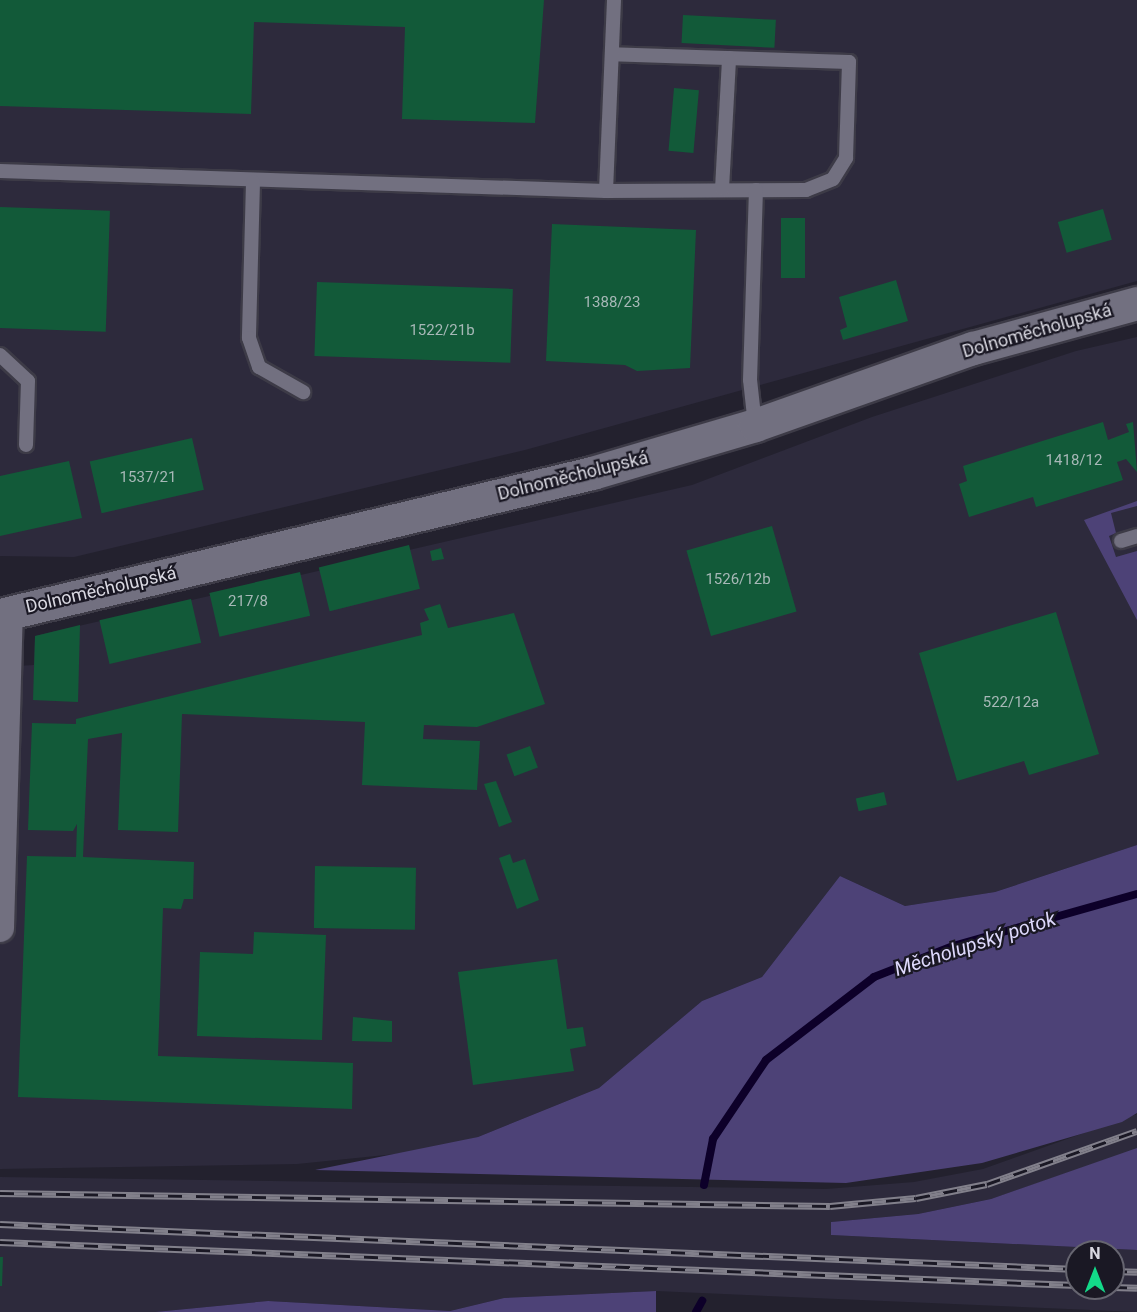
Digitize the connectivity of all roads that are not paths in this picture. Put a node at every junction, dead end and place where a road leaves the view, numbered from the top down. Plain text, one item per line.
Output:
1 (614, 0) edge
2 (612, 54) junction
3 (729, 58) junction
4 (0, 171) edge
5 (253, 182) junction
6 (722, 189) junction
7 (606, 190) junction
8 (756, 190) junction
9 (1137, 303) edge
10 (0, 355) edge
11 (303, 392) dead end
12 (755, 424) junction
13 (26, 445) dead end
14 (1137, 536) edge
15 (1121, 541) dead end
16 (5, 614) edge
17 (0, 928) edge

1 - 2 lane
2 - 3 lane
2 - 7 lane
3 - 6 lane
3 - 8 lane
4 - 5 lane
5 - 7 lane
5 - 11 lane
6 - 7 lane
6 - 8 lane
8 - 12 lane
9 - 12 street, Dolnoměcholupská
10 - 13 lane
12 - 16 street, Dolnoměcholupská
14 - 15 lane
16 - 17 street

